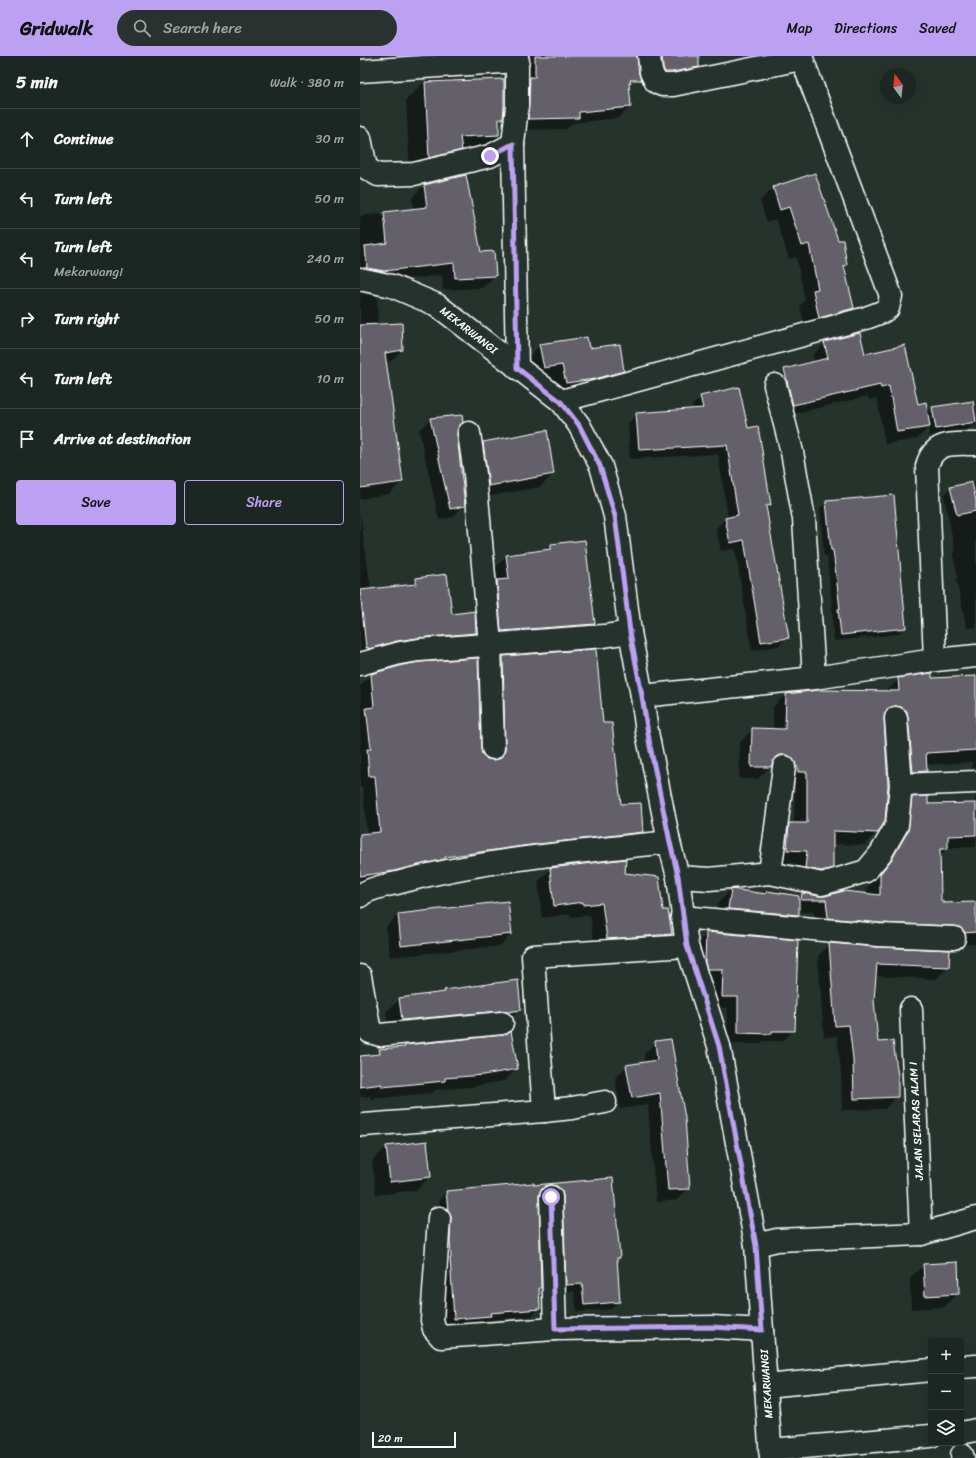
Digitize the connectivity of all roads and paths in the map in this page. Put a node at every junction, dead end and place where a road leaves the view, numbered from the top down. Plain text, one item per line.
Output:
1 (649, 56) edge
2 (801, 58) edge
3 (517, 59) edge
4 (360, 71) edge
5 (360, 138) edge
6 (513, 144) junction
7 (360, 279) edge
8 (517, 368) junction
9 (775, 385) dead end
10 (561, 402) junction
11 (469, 433) dead end
12 (976, 444) edge
13 (630, 632) junction
14 (490, 644) junction
15 (976, 656) edge
16 (936, 660) junction
17 (360, 664) edge
18 (814, 678) junction
19 (642, 696) junction
20 (896, 718) dead end
21 (493, 748) dead end
22 (784, 767) dead end
23 (976, 782) edge
24 (901, 785) junction
25 (670, 842) junction
26 (770, 874) junction
27 (678, 876) junction
28 (360, 896) edge
29 (682, 917) junction
30 (954, 938) dead end
31 (687, 946) junction
32 (360, 976) edge
33 (911, 1009) dead end
34 (502, 1023) dead end
35 (605, 1102) dead end
36 (544, 1111) junction
37 (364, 1125) dead end
38 (551, 1197) dead end
39 (439, 1218) dead end
40 (976, 1218) edge
41 (921, 1234) junction
42 (756, 1246) junction
43 (555, 1329) junction
44 (762, 1330) junction
45 (976, 1366) edge
46 (964, 1367) edge
47 (928, 1370) edge
48 (766, 1386) junction
49 (976, 1430) edge
50 (928, 1436) edge
51 (962, 1449) edge
52 (771, 1454) edge

1 - 2 street
2 - 10 street
3 - 4 street
3 - 6 street
5 - 6 street
6 - 8 street
7 - 8 street, MEKARWANGI
8 - 10 street, MEKARWANGI
9 - 18 street
10 - 13 street, MEKARWANGI
11 - 14 street
12 - 16 street
13 - 14 street
13 - 19 street, MEKARWANGI
14 - 17 street
14 - 21 street
15 - 16 street
16 - 18 street
18 - 19 street
19 - 25 street, MEKARWANGI
20 - 24 street
22 - 26 street
23 - 24 street
24 - 26 street
25 - 27 street, MEKARWANGI
25 - 28 street
26 - 27 street
27 - 29 street, MEKARWANGI
29 - 30 street
29 - 31 street, MEKARWANGI
31 - 36 street
31 - 42 street, MEKARWANGI
32 - 34 street
33 - 41 street, JALAN SELARAS ALAM I
35 - 36 street
36 - 37 street
38 - 43 street
39 - 43 street
40 - 41 street
41 - 42 street
42 - 44 street, MEKARWANGI
43 - 44 street
44 - 48 street, MEKARWANGI
45 - 46 street
47 - 48 street
48 - 52 street, MEKARWANGI
49 - 51 street
50 - 52 street

